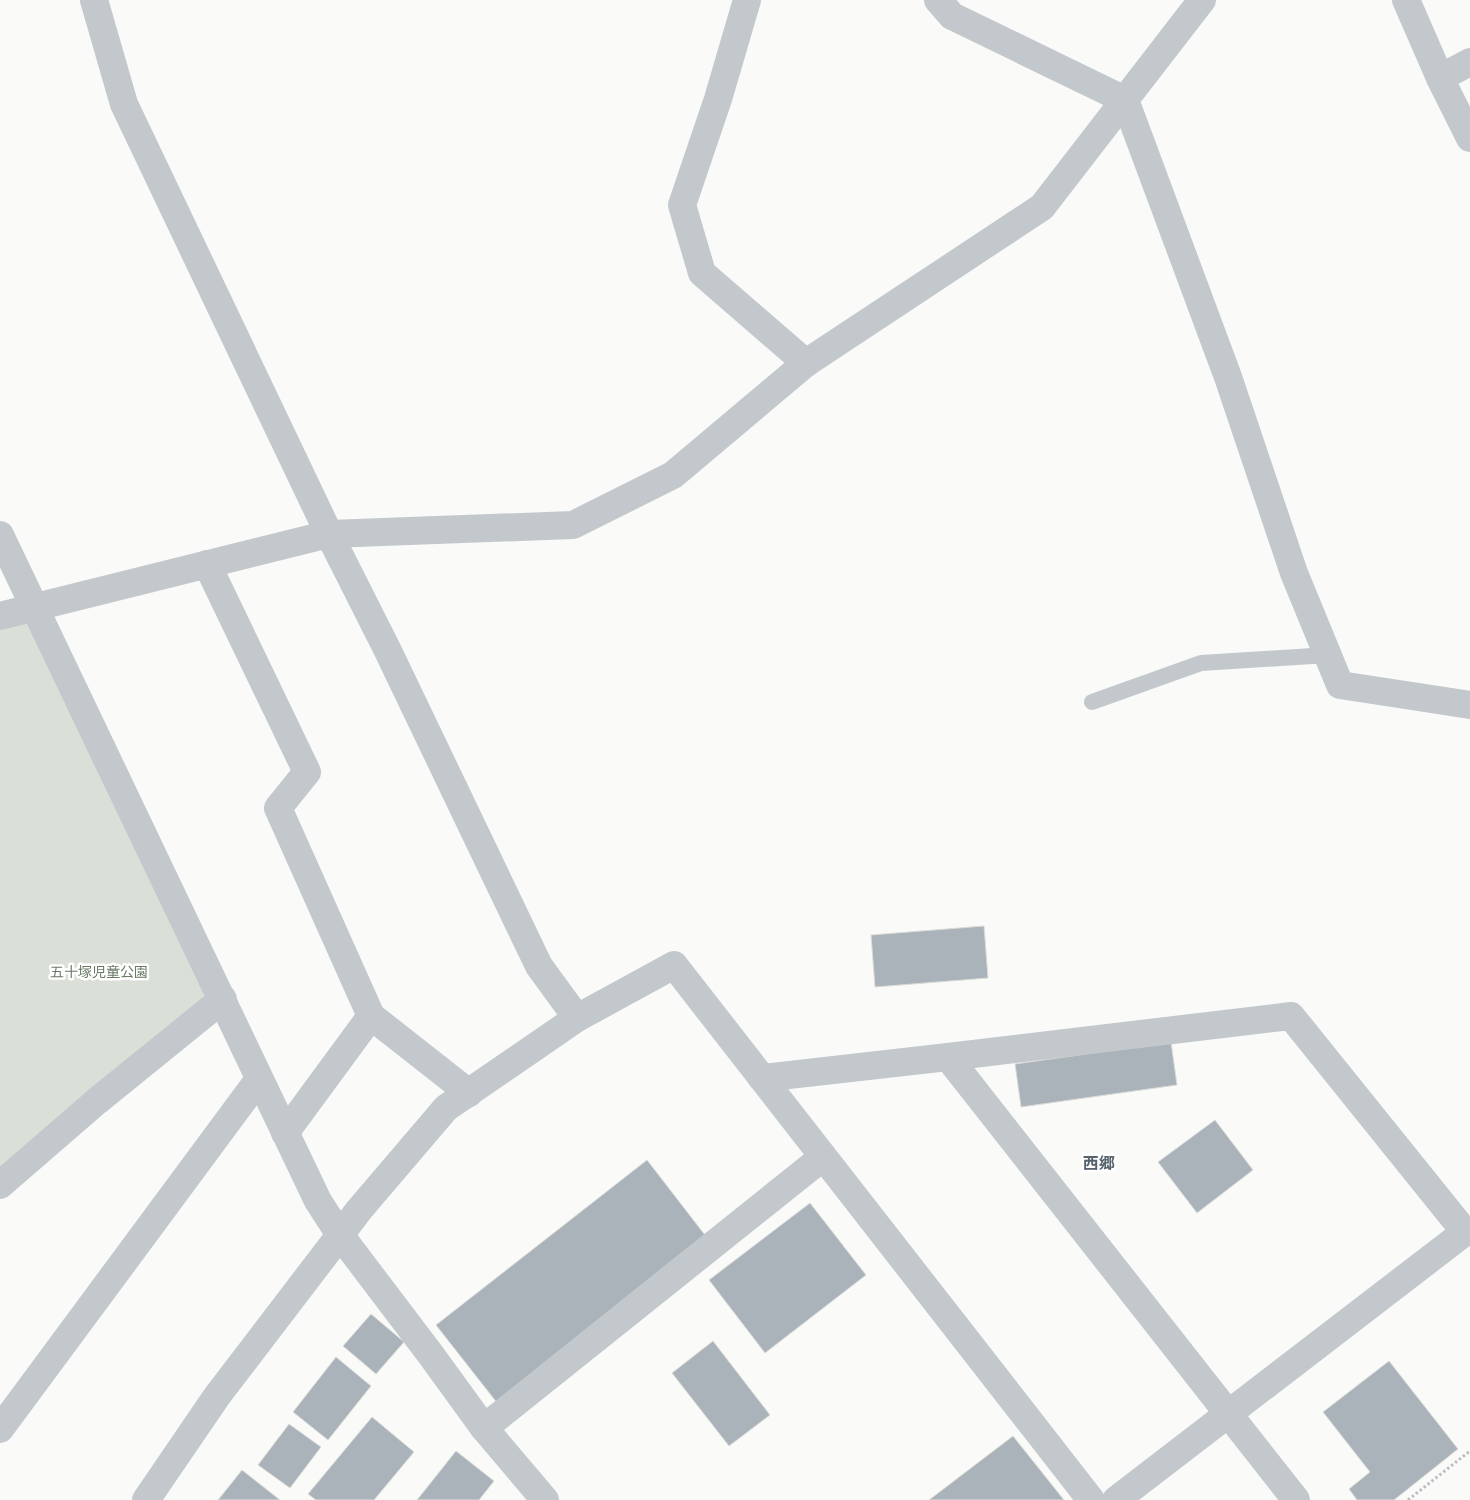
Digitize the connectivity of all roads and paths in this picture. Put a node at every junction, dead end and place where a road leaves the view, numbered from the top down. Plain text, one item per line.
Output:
1 (94, 0) edge
2 (747, 0) edge
3 (938, 0) edge
4 (1202, 0) edge
5 (1406, 0) edge
6 (1470, 62) edge
7 (1440, 78) junction
8 (1125, 100) junction
9 (1470, 138) edge
10 (806, 363) junction
11 (329, 534) junction
12 (0, 535) edge
13 (207, 564) junction
14 (35, 607) junction
15 (0, 616) edge
16 (1328, 655) junction
17 (1092, 702) dead end
18 (1470, 705) edge
19 (223, 999) junction
20 (371, 1016) junction
21 (577, 1018) junction
22 (948, 1057) junction
23 (762, 1078) junction
24 (259, 1079) junction
25 (469, 1093) junction
26 (285, 1133) junction
27 (824, 1157) junction
28 (0, 1185) edge
29 (340, 1235) junction
30 (1229, 1414) junction
31 (484, 1428) junction
32 (0, 1429) edge
33 (1470, 1451) edge
34 (146, 1500) edge
35 (544, 1500) edge
36 (1091, 1500) edge
37 (1116, 1500) edge
38 (1296, 1500) edge
39 (1408, 1500) edge

1 - 11 street
2 - 10 street
3 - 8 street
4 - 8 street
5 - 7 street
6 - 7 street
7 - 9 street
8 - 10 street
8 - 16 street
10 - 11 street
11 - 13 street
11 - 21 street
12 - 14 street
13 - 14 street
13 - 20 street
14 - 15 street
14 - 19 street
16 - 17 lane
16 - 18 street
19 - 24 street
19 - 28 street
20 - 25 street
20 - 26 street
21 - 23 street
21 - 25 street
22 - 23 street
22 - 30 street
22 - 30 street
23 - 27 street
24 - 26 street
24 - 32 street
25 - 29 street
26 - 29 street
27 - 31 street
27 - 36 street
29 - 31 street
29 - 34 street
30 - 37 street
30 - 38 street
31 - 35 street
33 - 39 path

